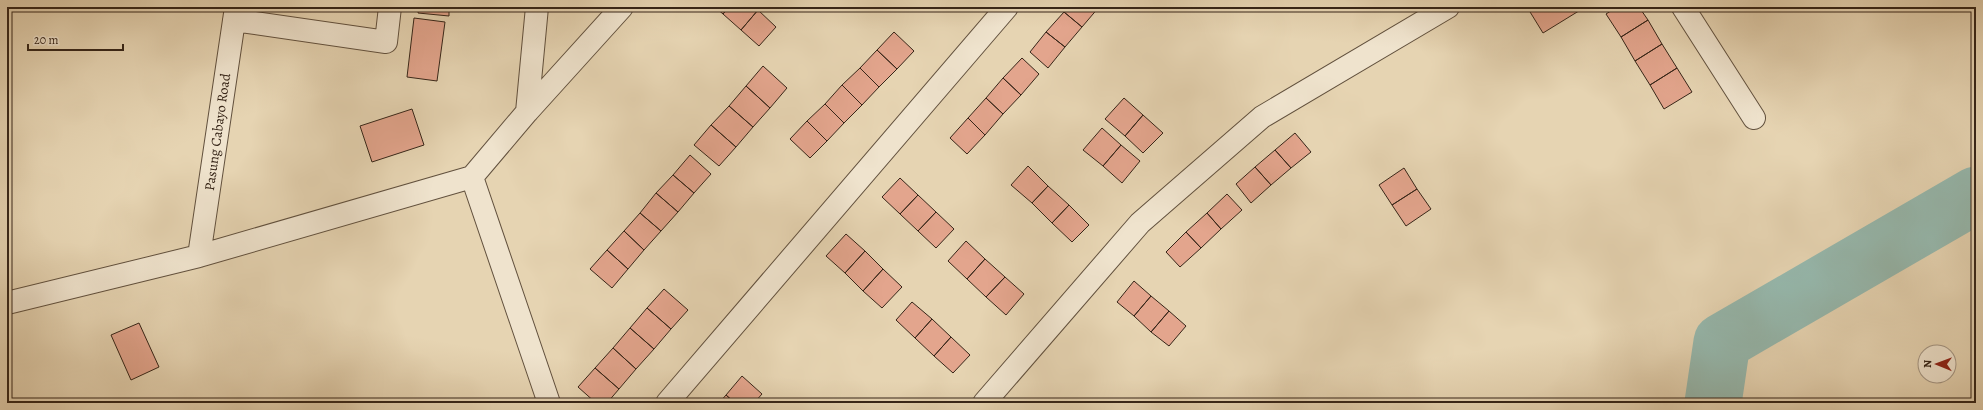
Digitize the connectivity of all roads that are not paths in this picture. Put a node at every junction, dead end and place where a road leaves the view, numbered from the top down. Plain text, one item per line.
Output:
1 (390, 7) edge
2 (537, 7) edge
3 (622, 7) edge
4 (1007, 7) edge
5 (1448, 7) edge
6 (1682, 7) edge
7 (235, 13) edge
8 (526, 112) junction
9 (1754, 118) dead end
10 (472, 177) junction
11 (199, 256) junction
12 (7, 303) edge
13 (549, 403) edge
14 (666, 403) edge
15 (984, 403) edge

1 - 7 street
2 - 8 street
3 - 8 street
4 - 14 street
5 - 15 street
6 - 9 street
7 - 11 street, Pasung Cabayo Road
8 - 10 street
10 - 11 street
10 - 13 street
11 - 12 street

